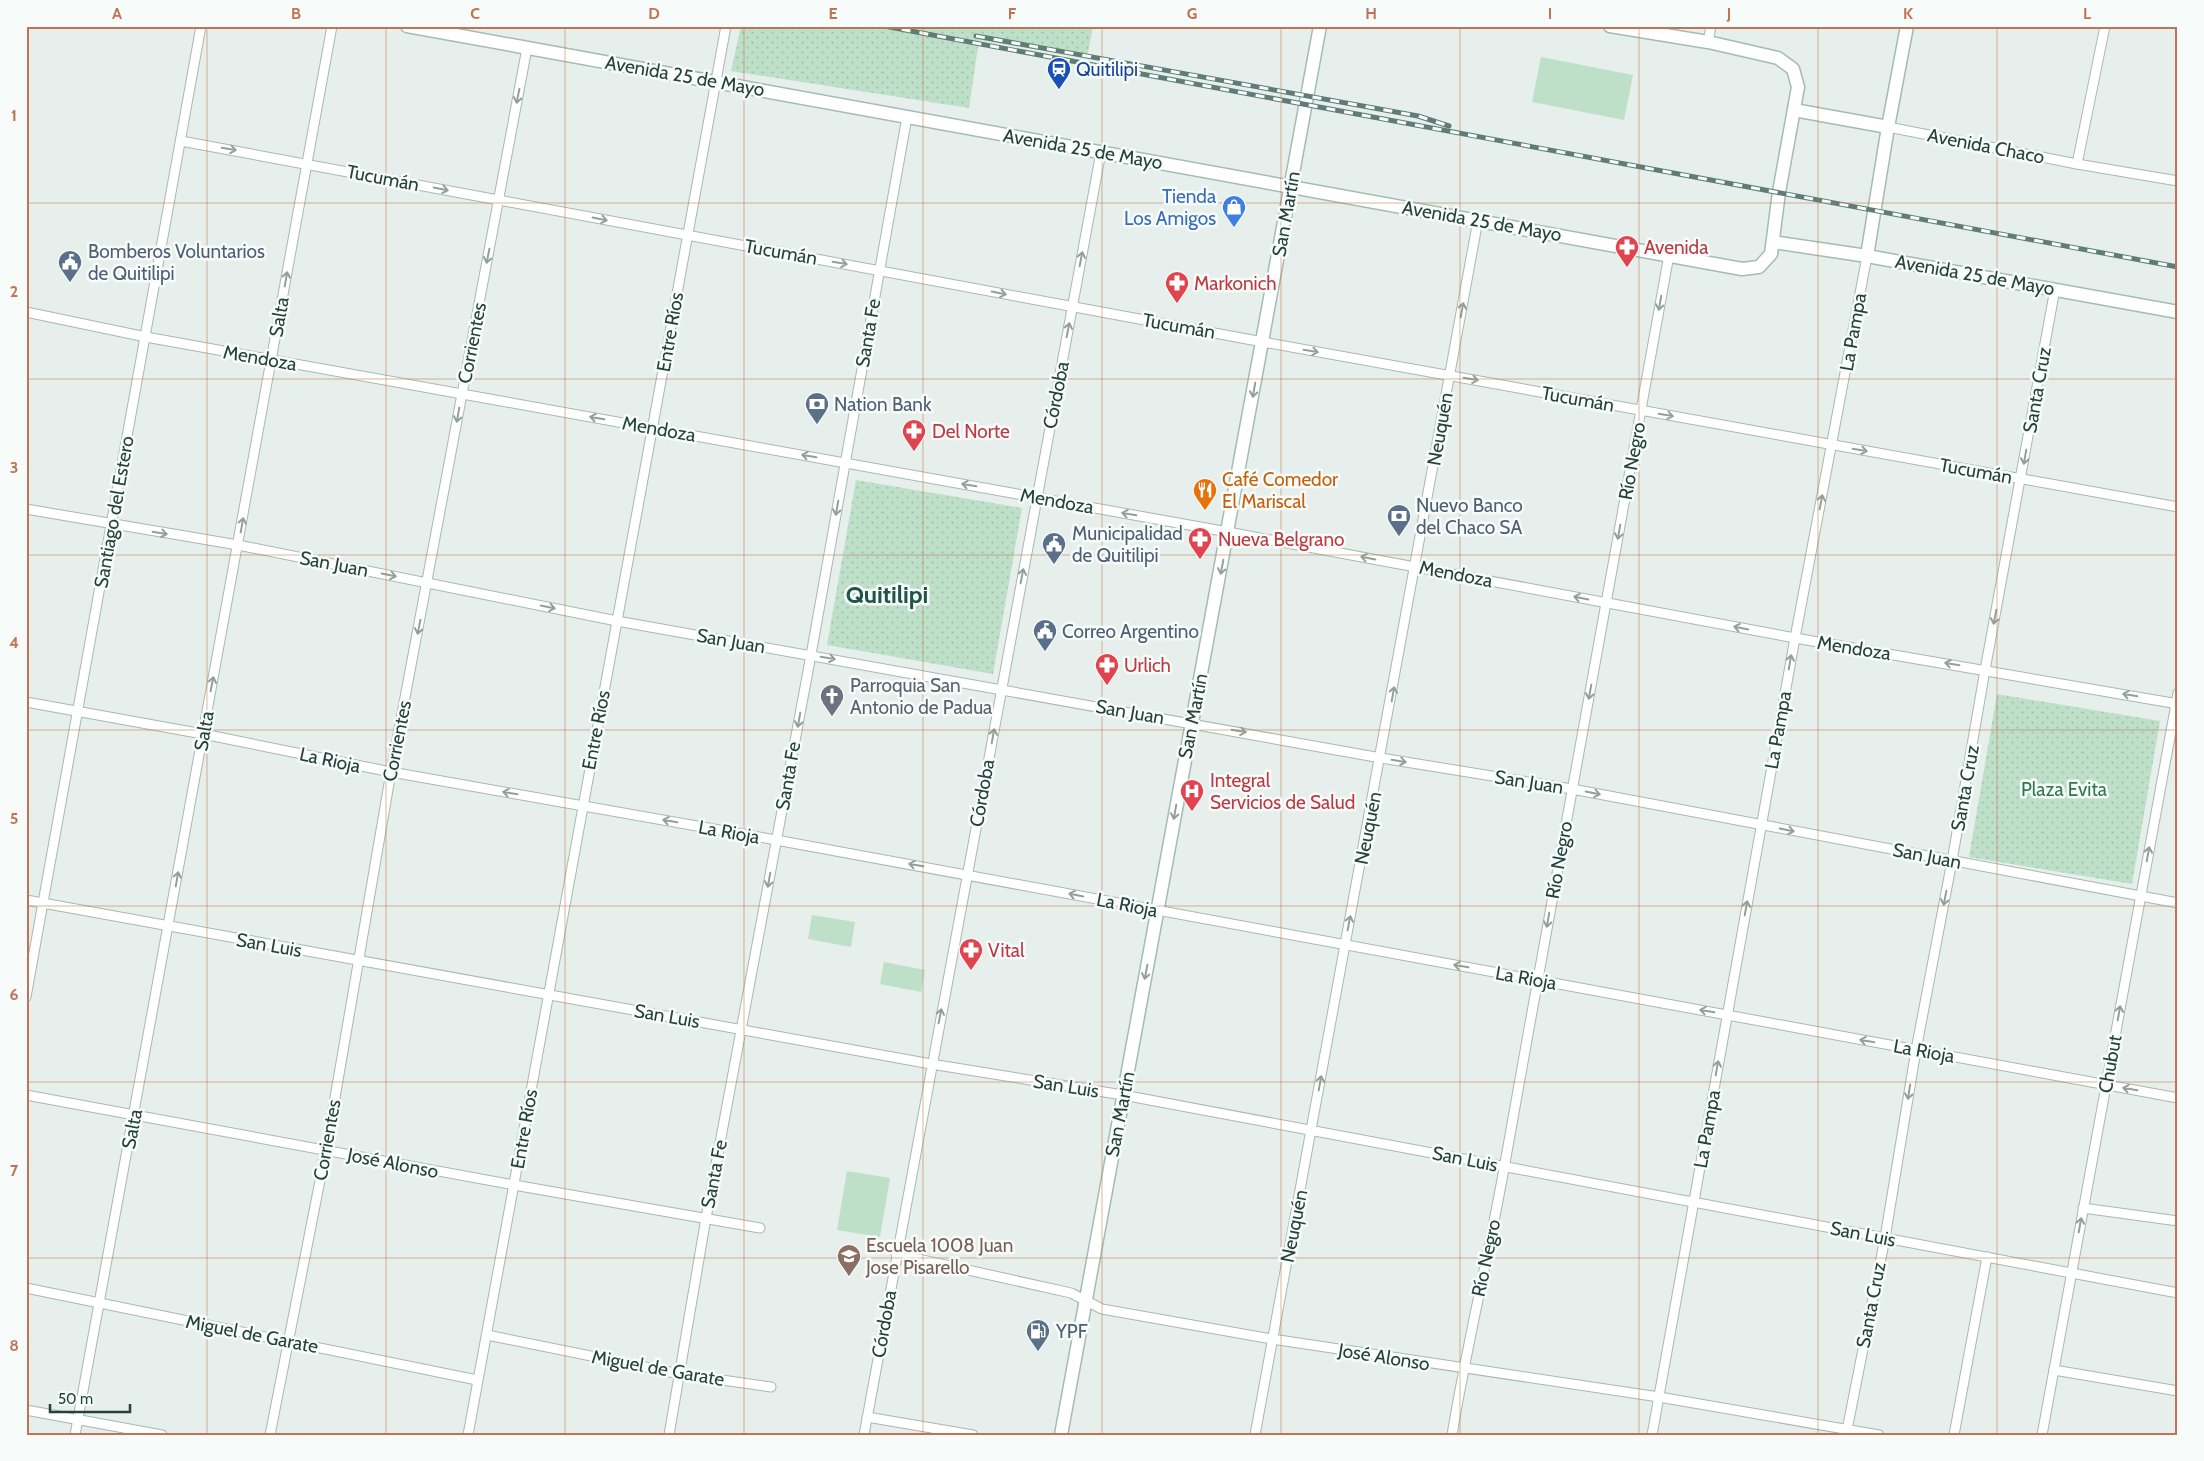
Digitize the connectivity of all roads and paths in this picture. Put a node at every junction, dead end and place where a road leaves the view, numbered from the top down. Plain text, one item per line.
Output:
1 (201, 26) edge
2 (332, 26) edge
3 (407, 26) edge
4 (726, 26) edge
5 (1320, 26) edge
6 (1610, 26) edge
7 (1711, 26) edge
8 (1907, 26) edge
9 (2105, 26) edge
10 (1708, 42) junction
11 (527, 48) junction
12 (716, 82) junction
13 (1794, 110) junction
14 (907, 117) junction
15 (1888, 127) junction
16 (181, 141) junction
17 (1101, 152) junction
18 (307, 164) junction
19 (2077, 164) junction
20 (2178, 180) edge
21 (1292, 186) junction
22 (499, 200) junction
23 (1478, 220) junction
24 (688, 235) junction
25 (1772, 242) junction
26 (1669, 255) junction
27 (1867, 256) junction
28 (879, 270) junction
29 (2055, 289) junction
30 (1072, 307) junction
31 (26, 312) edge
32 (2178, 312) edge
33 (146, 337) junction
34 (1263, 342) junction
35 (271, 360) junction
36 (1450, 376) junction
37 (462, 394) junction
38 (1641, 410) junction
39 (653, 428) junction
40 (1832, 445) junction
41 (845, 463) junction
42 (2021, 479) junction
43 (1037, 497) junction
44 (2178, 507) edge
45 (26, 509) edge
46 (112, 525) junction
47 (1228, 532) junction
48 (238, 545) junction
49 (1416, 566) junction
50 (428, 583) junction
51 (1606, 602) junction
52 (617, 621) junction
53 (1794, 638) junction
54 (810, 655) junction
55 (1985, 670) junction
56 (1001, 689) junction
57 (2178, 693) edge
58 (26, 702) edge
59 (2177, 704) edge
60 (77, 711) junction
61 (1191, 722) junction
62 (203, 734) junction
63 (1381, 758) junction
64 (391, 772) junction
65 (1572, 789) junction
66 (582, 806) junction
67 (1761, 825) junction
68 (776, 840) junction
69 (1952, 860) junction
70 (968, 875) junction
71 (2140, 896) junction
72 (26, 900) edge
73 (42, 903) junction
74 (2178, 903) edge
75 (1158, 911) junction
76 (169, 927) junction
77 (1345, 945) junction
78 (358, 961) junction
79 (1536, 980) junction
80 (549, 995) junction
81 (26, 997) edge
82 (1727, 1015) junction
83 (742, 1030) junction
84 (1916, 1050) junction
85 (931, 1064) junction
86 (2106, 1084) junction
87 (26, 1095) edge
88 (1123, 1095) junction
89 (2178, 1098) edge
90 (134, 1114) junction
91 (1312, 1131) junction
92 (326, 1150) junction
93 (1505, 1167) junction
94 (514, 1185) junction
95 (1694, 1202) junction
96 (2083, 1208) junction
97 (706, 1218) junction
98 (2178, 1221) edge
99 (760, 1228) dead end
100 (1885, 1238) junction
101 (896, 1254) junction
102 (1987, 1257) junction
103 (2071, 1273) junction
104 (26, 1288) edge
105 (2178, 1293) edge
106 (1085, 1300) junction
107 (99, 1303) junction
108 (487, 1335) junction
109 (1272, 1339) junction
110 (290, 1341) junction
111 (1463, 1369) junction
112 (2054, 1370) junction
113 (680, 1374) junction
114 (477, 1380) junction
115 (771, 1387) dead end
116 (2178, 1391) edge
117 (1659, 1397) junction
118 (26, 1410) edge
119 (867, 1417) junction
120 (78, 1419) junction
121 (1846, 1432) edge
122 (75, 1435) edge
123 (162, 1435) edge
124 (270, 1435) edge
125 (468, 1435) edge
126 (669, 1435) edge
127 (864, 1435) edge
128 (974, 1435) edge
129 (1061, 1435) edge
130 (1255, 1435) edge
131 (1452, 1435) edge
132 (1652, 1435) edge
133 (1878, 1435) edge
134 (1954, 1435) edge
135 (2042, 1435) edge

1 - 16 street, Santiago del Estero
2 - 18 street, Salta
3 - 11 street, Avenida 25 de Mayo
4 - 12 street, Entre Ríos
5 - 21 street, San Martín
6 - 10 street
7 - 10 street
8 - 15 street, La Pampa
9 - 19 street
10 - 13 street
11 - 12 street, Avenida 25 de Mayo
11 -> 22 street, Corrientes
12 - 14 street, Avenida 25 de Mayo
12 - 24 street, Entre Ríos
13 - 15 street, Avenida Chaco
13 - 25 street
14 - 17 street, Avenida 25 de Mayo
14 - 28 street, Santa Fe
15 - 19 street, Avenida Chaco
15 - 27 street, La Pampa
16 -> 18 street, Tucumán
16 - 33 street, Santiago del Estero
17 - 21 street, Avenida 25 de Mayo
30 -> 17 street, Córdoba
18 -> 22 street, Tucumán
35 -> 18 street, Salta
19 - 20 street, Avenida Chaco
21 - 23 street, Avenida 25 de Mayo
21 - 34 street, San Martín
22 -> 24 street, Tucumán
22 -> 37 street, Corrientes
23 - 26 street, Avenida 25 de Mayo
36 -> 23 street, Neuquén
24 -> 28 street, Tucumán
24 - 39 street, Entre Ríos
25 - 26 street, Avenida 25 de Mayo
25 - 27 street, Avenida 25 de Mayo
26 -> 38 street, Río Negro
27 - 29 street, Avenida 25 de Mayo
27 - 40 street, La Pampa
28 -> 30 street, Tucumán
28 - 41 street, Santa Fe
29 - 32 street, Avenida 25 de Mayo
29 -> 42 street, Santa Cruz
30 - 34 street, Tucumán
43 -> 30 street, Córdoba
31 - 33 street, Mendoza
33 - 35 street, Mendoza
33 - 46 street, Santiago del Estero
34 -> 36 street, Tucumán
34 -> 47 street, San Martín
35 - 37 street, Mendoza
48 -> 35 street, Salta
36 -> 38 street, Tucumán
36 - 49 street, Neuquén
39 -> 37 street, Mendoza
37 -> 50 street, Corrientes
38 -> 40 street, Tucumán
38 -> 51 street, Río Negro
41 -> 39 street, Mendoza
39 - 52 street, Entre Ríos
40 -> 42 street, Tucumán
53 -> 40 street, La Pampa
43 -> 41 street, Mendoza
41 -> 54 street, Santa Fe
42 - 44 street, Tucumán
42 -> 55 street, Santa Cruz
47 -> 43 street, Mendoza
56 -> 43 street, Córdoba
45 - 46 street, San Juan
46 -> 48 street, San Juan
46 - 60 street, Santiago del Estero
49 -> 47 street, Mendoza
47 -> 61 street, San Martín
48 -> 50 street, San Juan
62 -> 48 street, Salta
51 -> 49 street, Mendoza
63 -> 49 street, Neuquén
50 -> 52 street, San Juan
50 -> 64 street, Corrientes
53 -> 51 street, Mendoza
51 -> 65 street, Río Negro
52 - 54 street, San Juan
52 - 66 street, Entre Ríos
55 -> 53 street, Mendoza
67 -> 53 street, La Pampa
54 -> 56 street, San Juan
54 -> 68 street, Santa Fe
59 -> 55 street, Mendoza
55 - 69 street, Santa Cruz
56 - 61 street, San Juan
70 -> 56 street, Córdoba
57 - 59 street, Chubut
58 - 60 street, La Rioja
71 -> 59 street, Chubut
60 - 62 street, La Rioja
60 - 73 street, Santiago del Estero
61 -> 63 street, San Juan
61 -> 75 street, San Martín
62 - 64 street, La Rioja
76 -> 62 street, Salta
63 -> 65 street, San Juan
77 -> 63 street, Neuquén
66 -> 64 street, La Rioja
64 - 78 street, Corrientes
65 -> 67 street, San Juan
65 -> 79 street, Río Negro
68 -> 66 street, La Rioja
66 - 80 street, Entre Ríos
67 -> 69 street, San Juan
82 -> 67 street, La Pampa
70 -> 68 street, La Rioja
68 -> 83 street, Santa Fe
69 - 71 street, San Juan
69 -> 84 street, Santa Cruz
75 -> 70 street, La Rioja
85 -> 70 street, Córdoba
71 - 74 street, San Juan
86 -> 71 street, Chubut
72 - 73 street, San Luis
73 - 76 street, San Luis
73 - 81 street, Santiago del Estero
75 - 77 street, La Rioja
75 -> 88 street, San Martín
76 - 78 street, San Luis
76 - 90 street, Salta
79 -> 77 street, La Rioja
91 -> 77 street, Neuquén
78 - 80 street, San Luis
78 - 92 street, Corrientes
82 -> 79 street, La Rioja
79 - 93 street, Río Negro
80 - 83 street, San Luis
80 - 94 street, Entre Ríos
84 -> 82 street, La Rioja
95 -> 82 street, La Pampa
83 - 85 street, San Luis
83 - 97 street, Santa Fe
84 - 86 street, La Rioja
84 -> 100 street, Santa Cruz
85 - 88 street, San Luis
85 - 101 street, Córdoba
89 -> 86 street, La Rioja
86 - 96 street, Chubut
87 - 90 street, José Alonso
88 - 91 street, San Luis
88 - 106 street, San Martín
90 - 92 street, José Alonso
90 - 107 street, Salta
91 - 93 street, San Luis
91 - 109 street, Neuquén
92 - 94 street, José Alonso
92 - 110 street, Corrientes
93 - 95 street, San Luis
93 - 111 street, Río Negro
94 - 97 street, José Alonso
94 - 108 street, Entre Ríos
95 - 100 street, San Luis
95 - 117 street, La Pampa
96 - 98 street
103 -> 96 street, Chubut
97 - 99 street, José Alonso
97 - 113 street, Santa Fe
100 - 102 street, San Luis
100 - 121 street, Santa Cruz
101 - 106 street, José Alonso
101 - 119 street, Córdoba
102 - 103 street, San Luis
102 - 134 street
103 - 105 street, San Luis
103 - 112 street, Chubut
104 - 107 street, Miguel de Garate
106 - 109 street, José Alonso
106 - 129 street, San Martín
107 - 110 street, Miguel de Garate
107 - 120 street, Salta
108 - 113 street, Miguel de Garate
108 - 114 street, Entre Ríos
109 - 111 street, José Alonso
109 - 130 street, Neuquén
110 - 114 street, Miguel de Garate
110 - 124 street, Corrientes
111 - 117 street, José Alonso
111 - 131 street, Río Negro
112 - 116 street
112 - 135 street, Chubut
113 - 115 street, Miguel de Garate
113 - 126 street, Santa Fe
114 - 125 street, Entre Ríos
117 - 121 street, José Alonso
117 - 132 street, La Pampa
118 - 120 street
119 - 127 street, Córdoba
119 - 128 street
120 - 122 street, Salta
120 - 123 street
121 - 133 street, José Alonso

